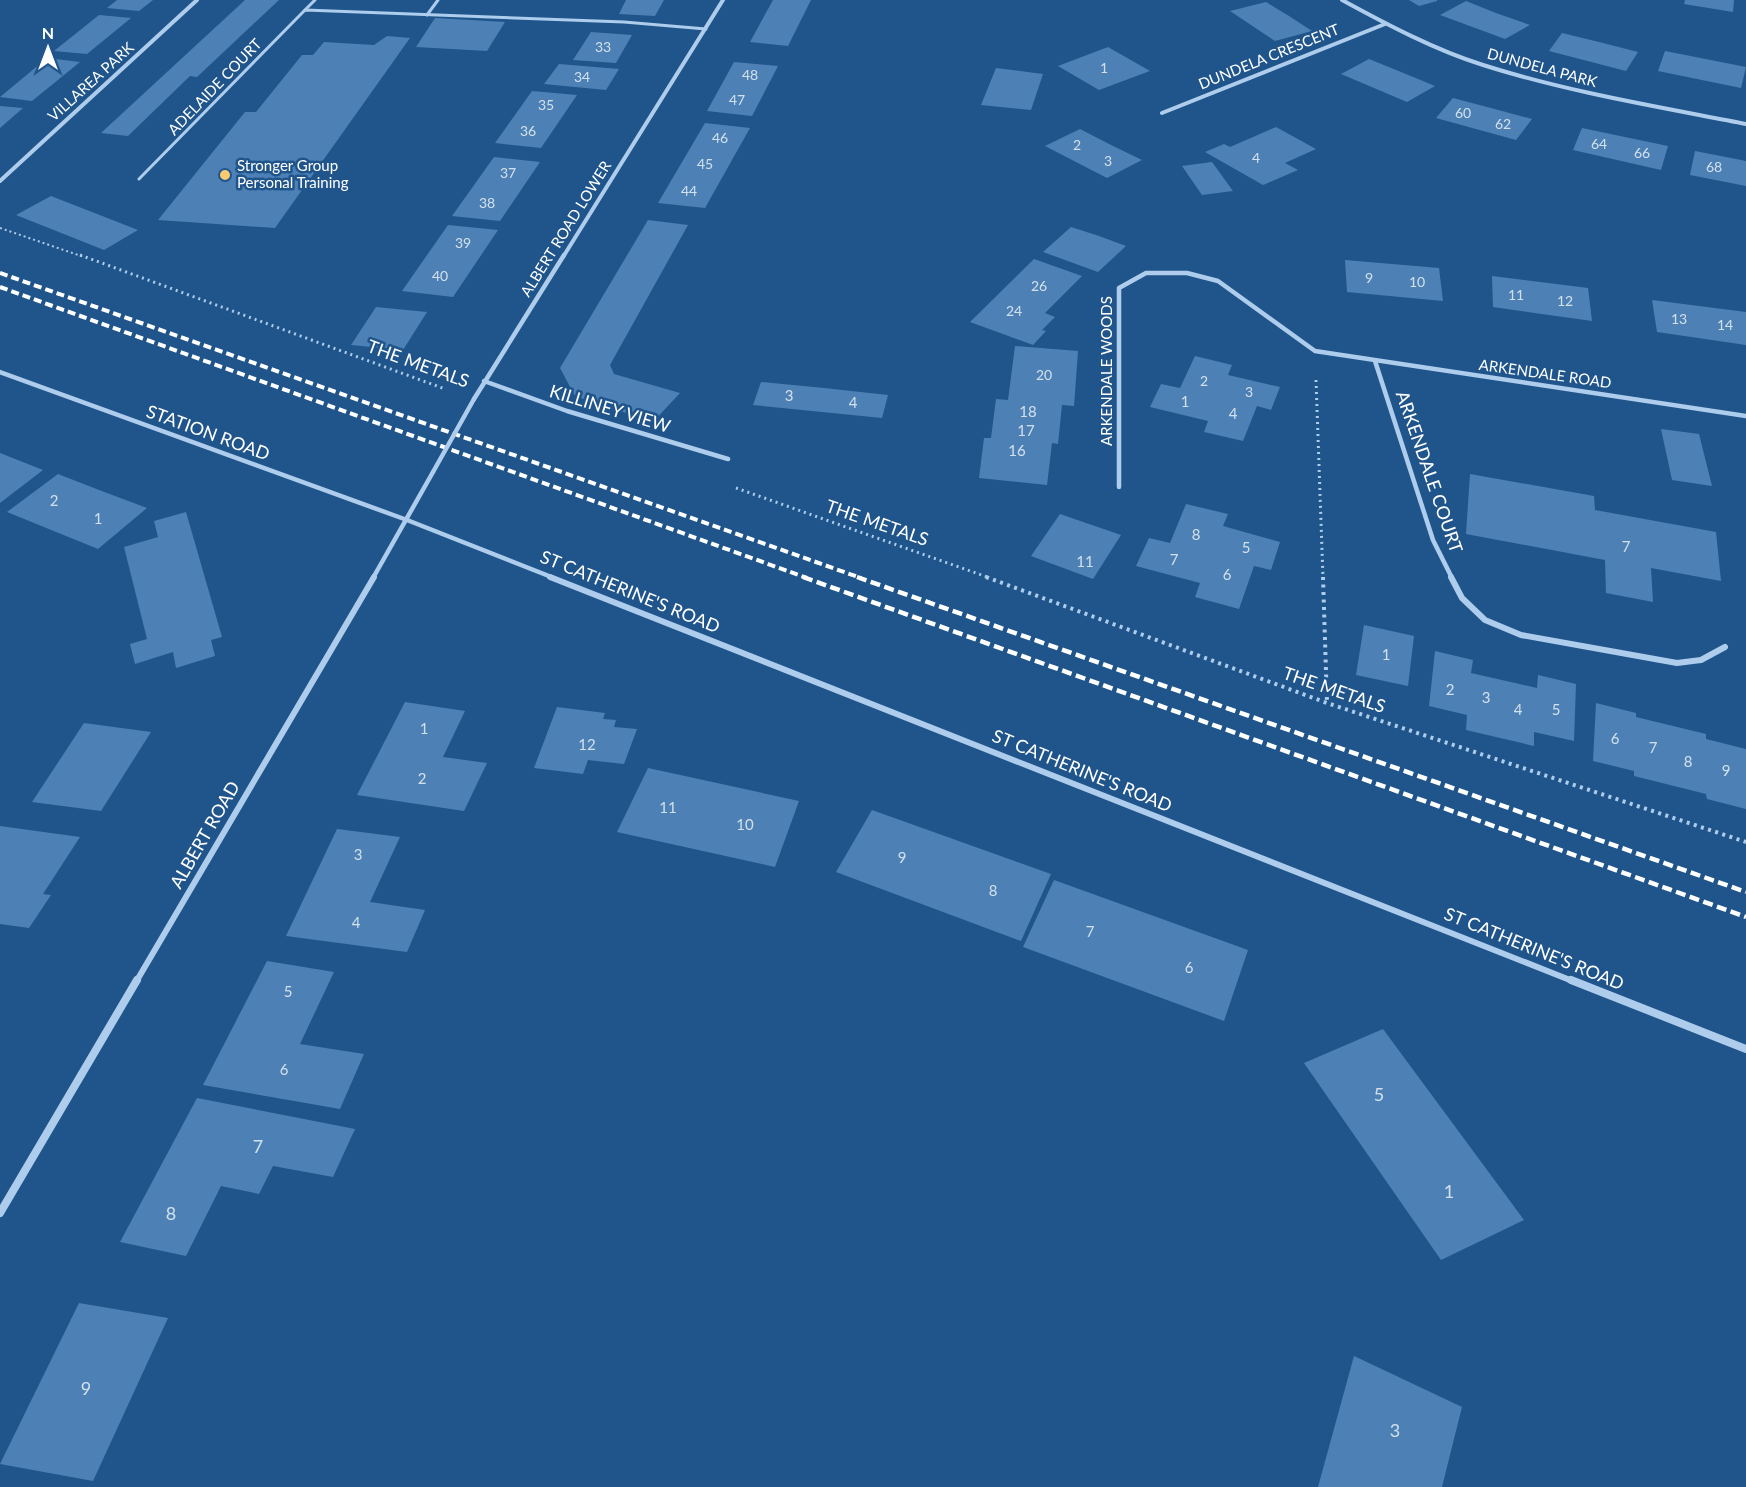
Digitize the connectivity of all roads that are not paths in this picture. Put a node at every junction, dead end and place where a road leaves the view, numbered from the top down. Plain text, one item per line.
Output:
1 (197, 0) edge
2 (315, 0) edge
3 (438, 0) edge
4 (723, 0) edge
5 (1342, 0) edge
6 (305, 10) junction
7 (427, 15) junction
8 (1385, 24) junction
9 (706, 29) junction
10 (1162, 113) dead end
11 (1746, 124) edge
12 (139, 179) dead end
13 (0, 181) edge
14 (1341, 356) joint
15 (1375, 361) junction
16 (0, 372) edge
17 (484, 381) junction
18 (1746, 416) edge
19 (728, 459) dead end
20 (433, 472) joint
21 (1119, 487) dead end
22 (407, 520) junction
23 (1725, 647) dead end
24 (1746, 1049) edge
25 (0, 1213) edge

1 - 13 street, VILLAREA PARK
2 - 6 lane, ADELAIDE COURT
3 - 7 lane
4 - 9 street, ALBERT ROAD LOWER
5 - 8 street, DUNDELA PARK
6 - 7 lane
6 - 12 lane, ADELAIDE COURT
7 - 9 lane
8 - 10 street, DUNDELA CRESCENT
8 - 11 street, DUNDELA PARK
9 - 17 street, ALBERT ROAD LOWER
14 - 15 street, ARKENDALE ROAD
14 - 21 street, ARKENDALE WOODS
15 - 18 street, ARKENDALE ROAD
15 - 23 street, ARKENDALE COURT
16 - 22 street, STATION ROAD
17 - 19 street, KILLINEY VIEW
17 - 20 street, ALBERT ROAD LOWER, bridge
20 - 22 street, ALBERT ROAD
22 - 24 street, ST CATHERINE'S ROAD
22 - 25 street, ALBERT ROAD

